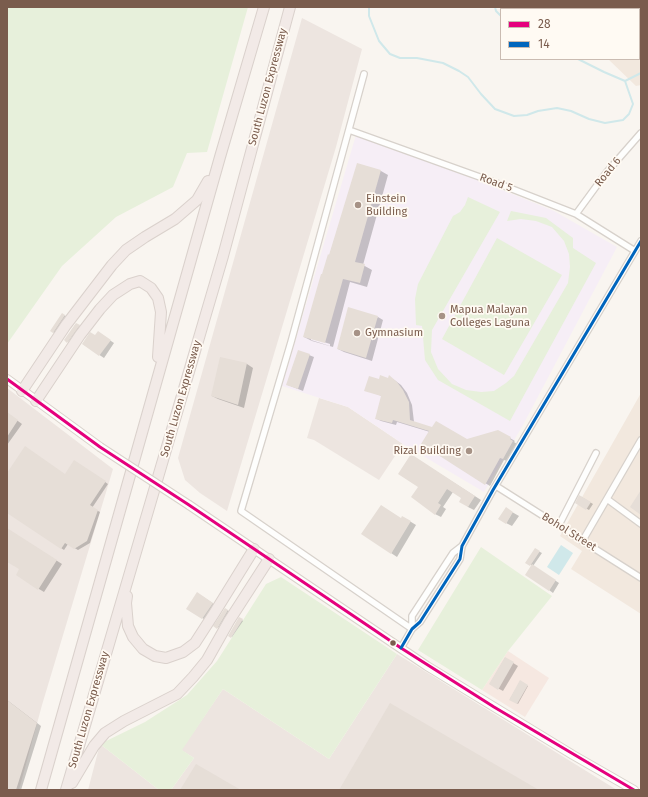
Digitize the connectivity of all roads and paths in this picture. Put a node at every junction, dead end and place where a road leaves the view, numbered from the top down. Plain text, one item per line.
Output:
1 (264, 7) edge
2 (290, 7) edge
3 (364, 74) dead end
4 (350, 130) junction
5 (641, 133) edge
6 (220, 157) junction
7 (576, 214) junction
8 (641, 241) edge
9 (635, 251) junction
10 (7, 380) edge
11 (154, 389) junction
12 (22, 391) junction
13 (36, 401) junction
14 (641, 440) edge
15 (596, 453) dead end
16 (496, 486) junction
17 (607, 499) junction
18 (641, 524) edge
19 (558, 525) junction
20 (583, 540) junction
21 (462, 546) junction
22 (254, 549) junction
23 (269, 559) junction
24 (133, 562) junction
25 (641, 578) edge
26 (412, 629) junction
27 (401, 648) junction
28 (40, 790) edge
29 (67, 790) edge
30 (634, 790) edge

1 - 6 highway
2 - 24 highway, South Luzon Expressway
3 - 4 street
4 - 7 street, Road 5
4 - 26 street
5 - 7 street, Road 6
6 - 11 highway
6 - 12 highway
7 - 9 street, Road 5
8 - 9 street
9 - 16 street
10 - 12 main road
11 - 13 highway
11 - 28 highway
12 - 13 main road
13 - 22 main road, bridge
14 - 17 street
15 - 19 street
16 - 19 street, Bohol Street
16 - 21 street
17 - 18 street
17 - 20 street
19 - 20 street, Bohol Street
20 - 25 street, Bohol Street
21 - 26 street
21 - 26 street
22 - 23 main road
22 - 24 highway
23 - 27 main road
23 - 29 highway
24 - 29 highway, South Luzon Expressway
26 - 27 street
27 - 30 main road

